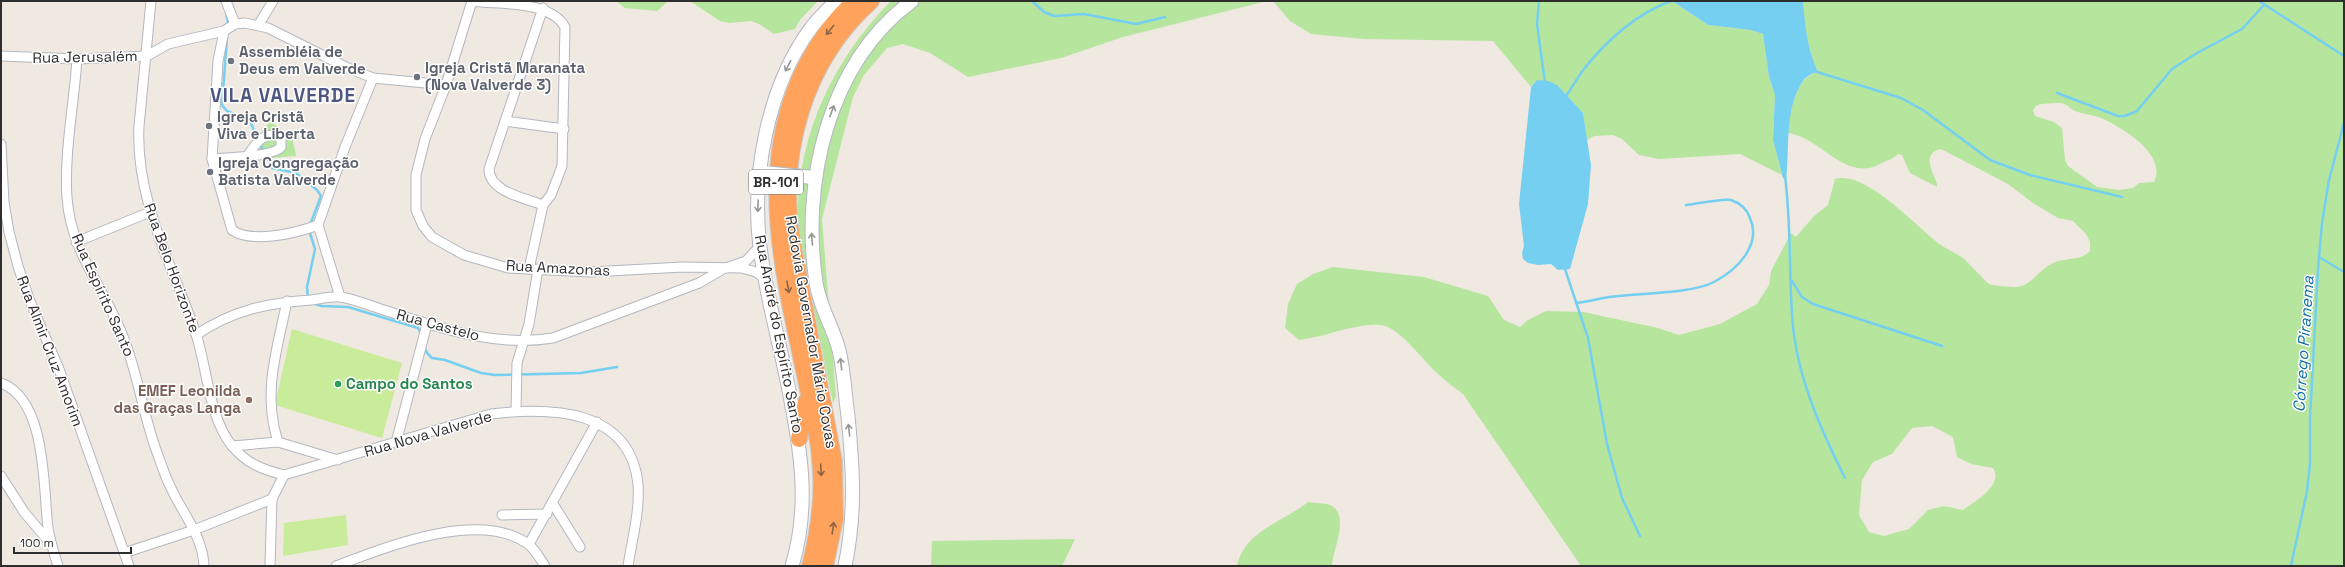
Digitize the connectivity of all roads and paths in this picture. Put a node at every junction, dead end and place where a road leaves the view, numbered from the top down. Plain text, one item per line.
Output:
1 (151, 1) edge
2 (226, 1) edge
3 (273, 1) edge
4 (472, 1) edge
5 (836, 1) edge
6 (855, 1) edge
7 (871, 1) edge
8 (912, 1) edge
9 (543, 8) junction
10 (234, 24) junction
11 (259, 24) junction
12 (224, 31) junction
13 (1, 56) edge
14 (147, 56) junction
15 (77, 59) junction
16 (373, 78) junction
17 (446, 85) junction
18 (505, 121) junction
19 (564, 129) junction
20 (1, 144) edge
21 (248, 155) dead end
22 (212, 160) junction
23 (765, 173) junction
24 (812, 177) junction
25 (543, 205) junction
26 (150, 212) junction
27 (318, 225) junction
28 (5, 231) edge
29 (76, 242) junction
30 (760, 246) junction
31 (723, 268) junction
32 (534, 269) junction
33 (766, 279) junction
34 (340, 297) junction
35 (287, 301) junction
36 (427, 324) junction
37 (196, 335) junction
38 (522, 342) junction
39 (1, 383) edge
40 (808, 390) junction
41 (516, 411) junction
42 (597, 422) junction
43 (799, 439) junction
44 (278, 442) junction
45 (396, 443) junction
46 (232, 446) junction
47 (338, 460) junction
48 (284, 475) junction
49 (1, 476) edge
50 (272, 498) junction
51 (552, 504) junction
52 (547, 514) junction
53 (502, 515) dead end
54 (194, 530) junction
55 (529, 544) junction
56 (52, 546) junction
57 (580, 547) dead end
58 (124, 553) junction
59 (358, 562) edge
60 (58, 566) edge
61 (129, 566) edge
62 (204, 566) edge
63 (270, 566) edge
64 (336, 566) edge
65 (545, 566) edge
66 (628, 566) edge
67 (792, 566) edge
68 (810, 566) edge
69 (826, 566) edge
70 (845, 566) edge

1 - 14 street, Rua Belo Horizonte
2 - 10 street
3 - 11 street
4 - 9 street
4 - 17 street, Rua Amazonas
5 -> 23 street, Rua André do Espírito Santo
6 -> 40 highway, Rodovia Governador Mário Covas / BR-101
69 -> 7 highway, Rodovia Governador Mário Covas / BR-101
24 -> 8 street, Rodovia Governador Mário Covas
9 - 18 street
9 - 19 street
10 - 11 street
10 - 12 street, Rua Jerusalém
11 - 16 street
12 - 14 street, Rua Jerusalém
12 - 22 street
13 - 15 street, Rua Jerusalém
14 - 15 street, Rua Jerusalém
14 - 26 street, Rua Belo Horizonte
15 - 29 street, Rua Espírito Santo
16 - 17 street
16 - 27 street
17 - 32 street, Rua Amazonas
18 - 19 street
18 - 25 street
19 - 25 street
20 - 28 street, Rua Almir Cruz Amorim
21 - 22 street
22 - 27 street
23 - 24 street, bridge
23 -> 30 street, Rua André do Espírito Santo
70 -> 24 street, Rodovia Governador Mário Covas
25 - 32 street
26 - 29 street
26 - 37 street, Rua Belo Horizonte
27 - 34 street
28 - 58 street, Rua Almir Cruz Amorim
29 - 54 street, Rua Espírito Santo
30 - 31 street, Rua Amazonas
30 - 33 street, Rua André do Espírito Santo
31 - 32 street, Rua Amazonas
31 - 33 street, Rua Amazonas
31 - 38 street, Rua Castelo
32 - 38 street
33 - 43 street, Rua André do Espírito Santo
34 - 35 street, Rua Castelo
34 - 36 street, Rua Castelo
35 - 37 street, Rua Castelo
35 - 44 street
36 - 38 street, Rua Castelo
36 - 45 street
37 - 46 street, Rua Belo Horizonte
38 - 41 street
39 - 56 street
40 - 43 highway
40 -> 68 highway, Rodovia Governador Mário Covas / BR-101
41 - 42 street, Rua Nova Valverde
41 - 45 street, Rua Nova Valverde
42 - 51 street
42 - 66 street, Rua Nova Valverde
43 - 67 street, Rua André do Espírito Santo
44 - 46 street
44 - 47 street
45 - 47 street, Rua Nova Valverde
46 - 48 street, Rua Belo Horizonte
47 - 48 street, Rua Nova Valverde
48 - 50 street
49 - 56 street
50 - 54 street
50 - 63 street
51 - 52 street
51 - 57 street
52 - 53 street
52 - 55 street
54 - 58 street
54 - 62 street, Rua Espírito Santo
55 - 59 street
55 - 65 street
56 - 60 street
58 - 61 street, Rua Almir Cruz Amorim
59 - 64 street

